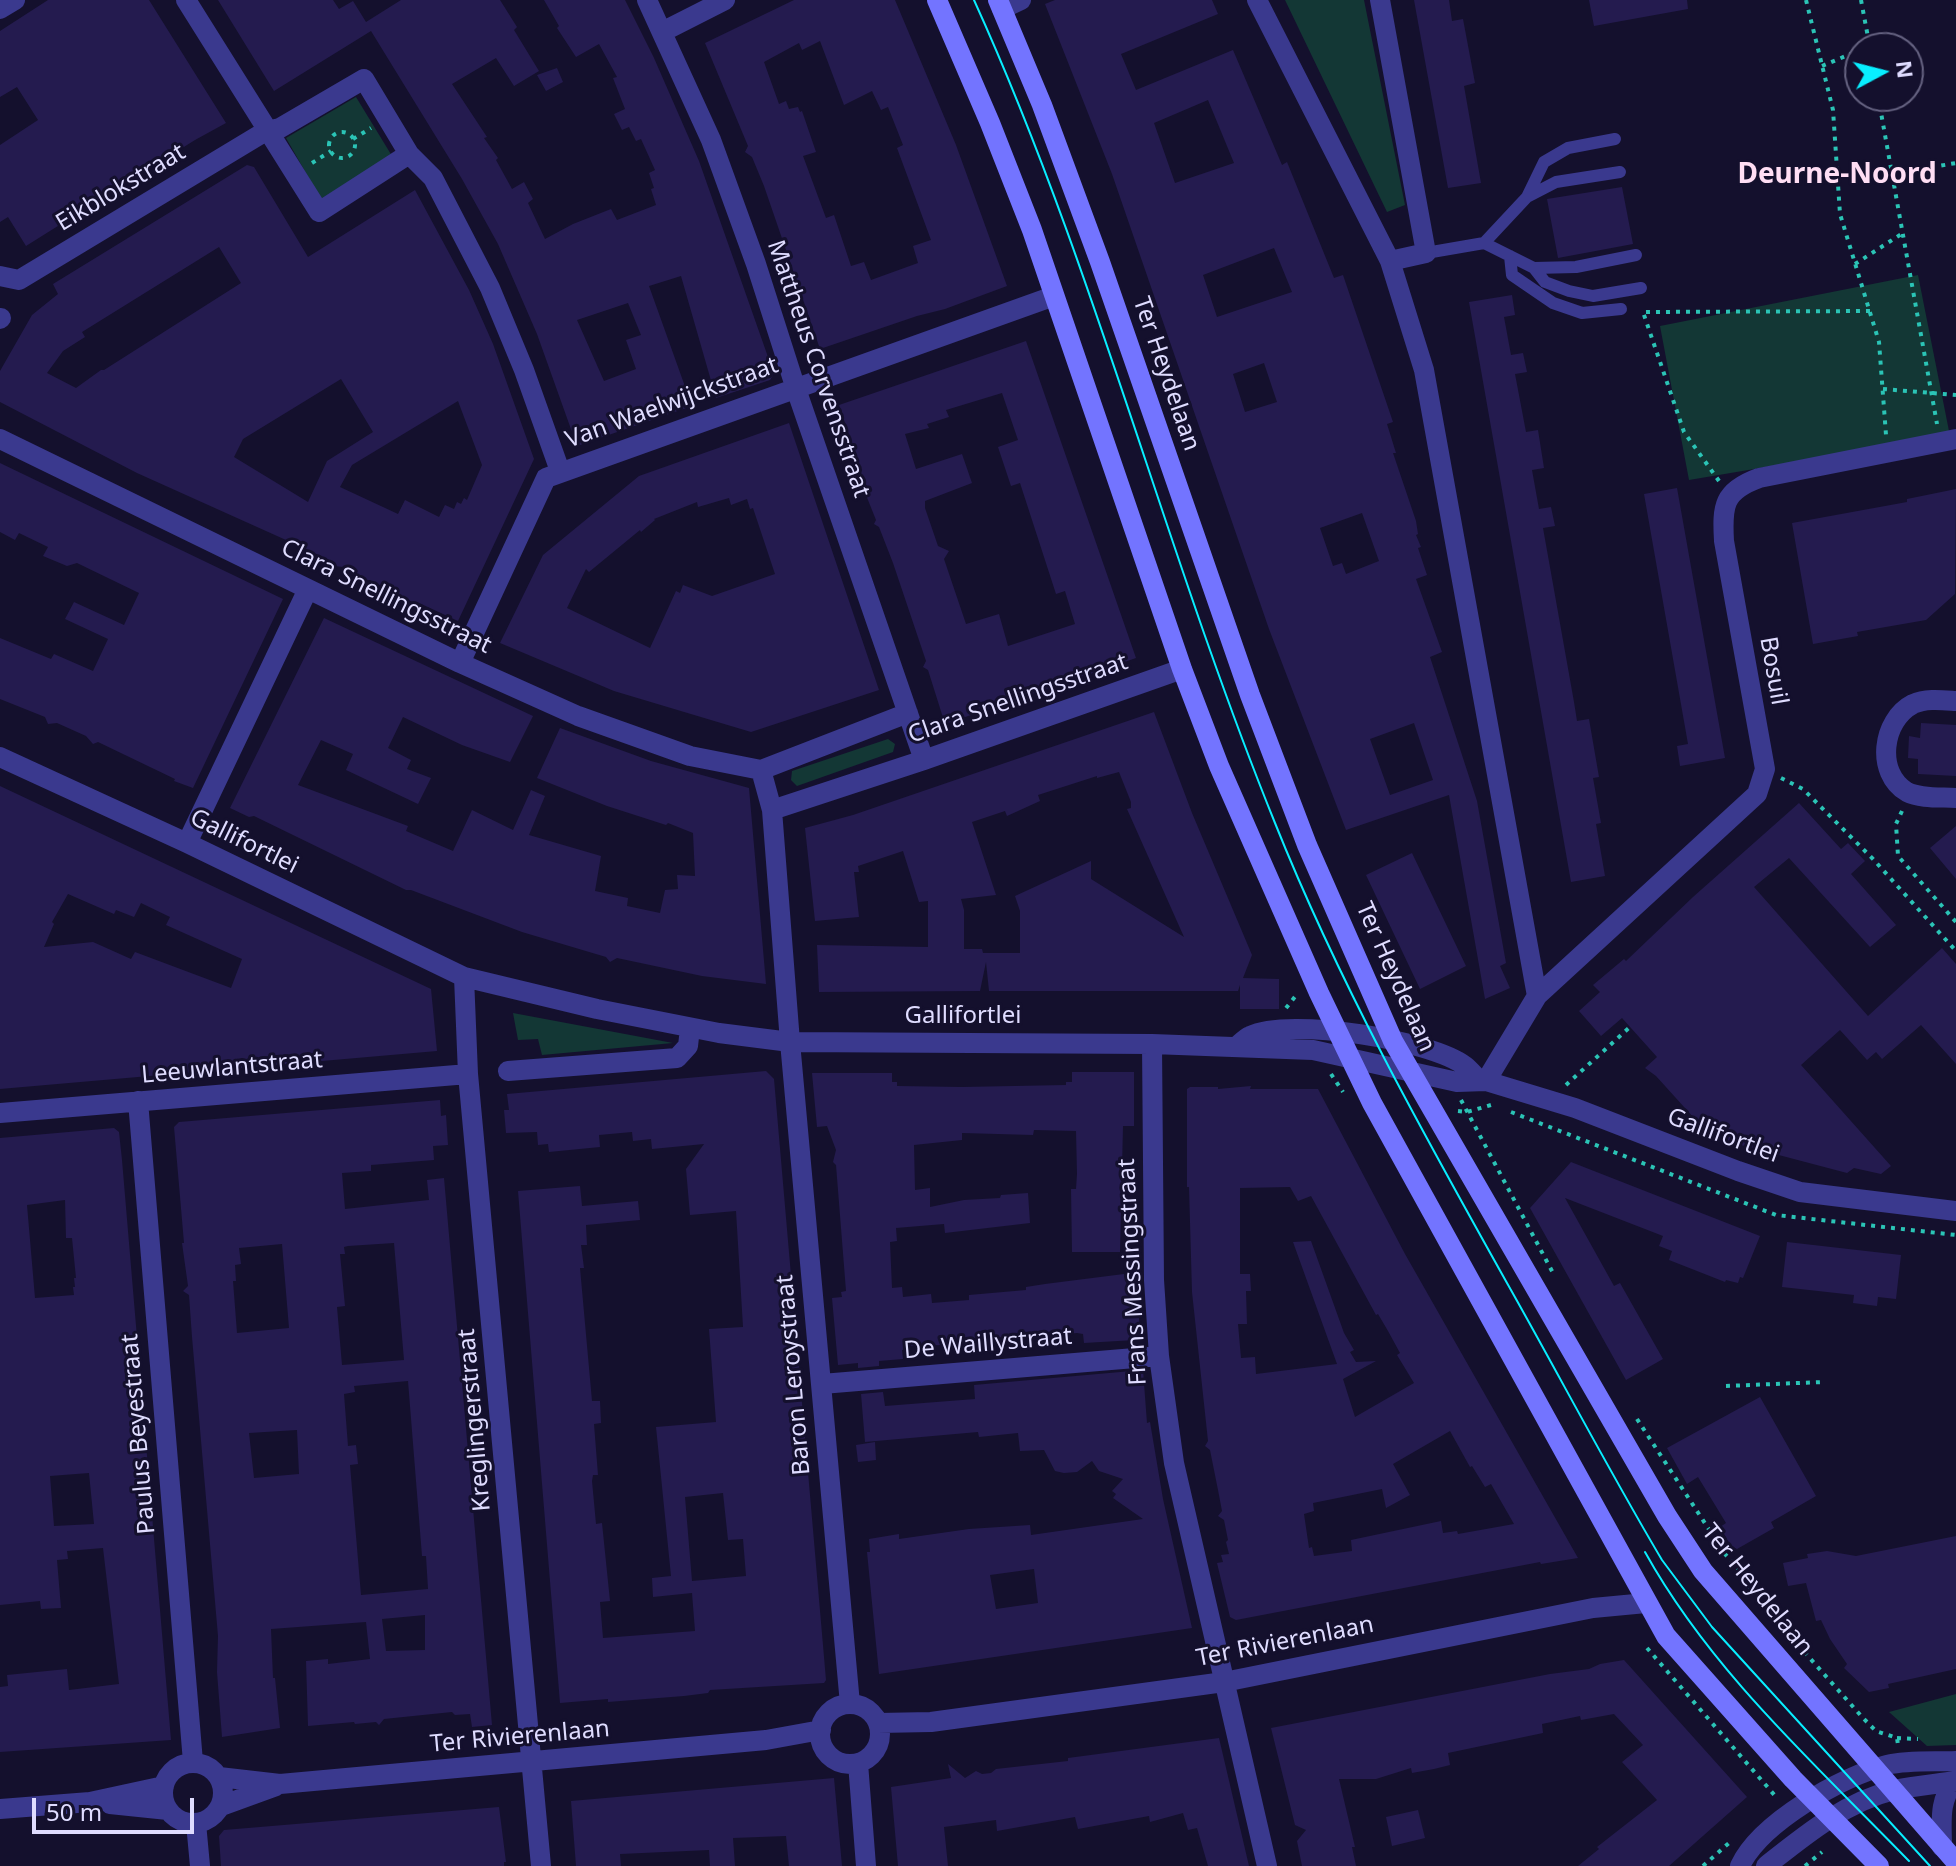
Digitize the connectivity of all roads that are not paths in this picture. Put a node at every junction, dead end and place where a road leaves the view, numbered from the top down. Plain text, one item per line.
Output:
1 (15, 0) edge
2 (186, 0) edge
3 (647, 0) edge
4 (725, 0) edge
5 (937, 0) edge
6 (1021, 0) edge
7 (1257, 0) edge
8 (1380, 0) edge
9 (1000, 4) edge
10 (0, 9) edge
11 (662, 32) junction
12 (266, 131) junction
13 (1615, 139) dead end
14 (409, 154) junction
15 (1620, 172) dead end
16 (1527, 197) junction
17 (1484, 243) junction
18 (1426, 253) junction
19 (1636, 255) dead end
20 (1510, 256) junction
21 (1390, 261) junction
22 (1534, 268) junction
23 (0, 276) edge
24 (1641, 288) dead end
25 (1054, 296) junction
26 (1621, 309) dead end
27 (795, 386) junction
28 (0, 439) edge
29 (1948, 441) edge
30 (560, 471) junction
31 (308, 589) junction
32 (460, 663) junction
33 (1182, 669) junction
34 (1956, 701) edge
35 (908, 713) junction
36 (0, 757) edge
37 (924, 760) junction
38 (761, 770) junction
39 (1956, 798) edge
40 (772, 810) junction
41 (187, 843) junction
42 (464, 977) junction
43 (1537, 996) junction
44 (690, 1028) junction
45 (1336, 1030) junction
46 (1393, 1041) junction
47 (790, 1042) junction
48 (1152, 1044) junction
49 (1236, 1047) junction
50 (1351, 1059) junction
51 (508, 1071) dead end
52 (1409, 1072) junction
53 (468, 1074) junction
54 (1482, 1080) junction
55 (138, 1101) junction
56 (0, 1113) edge
57 (1956, 1211) edge
58 (1159, 1356) junction
59 (822, 1384) junction
60 (1646, 1603) junction
61 (1224, 1682) junction
62 (850, 1704) junction
63 (879, 1732) junction
64 (822, 1738) junction
65 (1956, 1761) edge
66 (193, 1762) junction
67 (533, 1762) junction
68 (858, 1763) junction
69 (1876, 1769) junction
70 (219, 1777) junction
71 (1956, 1781) edge
72 (280, 1784) junction
73 (164, 1786) junction
74 (1894, 1791) junction
75 (1811, 1798) junction
76 (90, 1802) junction
77 (221, 1806) junction
78 (0, 1809) edge
79 (168, 1810) junction
80 (1832, 1817) junction
81 (196, 1823) junction
82 (1949, 1855) edge
83 (200, 1866) edge
84 (541, 1866) edge
85 (866, 1866) edge
86 (1267, 1866) edge
87 (1740, 1866) edge
88 (1766, 1866) edge
89 (1879, 1866) edge

1 - 10 street
2 - 12 street
3 - 11 street, Mattheus Corvensstraat
4 - 11 street
5 - 25 street
6 - 9 street
7 - 21 street
8 - 18 street
9 - 46 street, Ter Heydelaan
11 - 27 street, Mattheus Corvensstraat
12 - 14 street, Eikblokstraat
12 - 14 street
12 - 23 street, Eikblokstraat
13 - 16 lane
14 - 30 street
15 - 16 lane
16 - 17 lane
17 - 18 lane
17 - 20 lane
18 - 21 street
19 - 22 lane
20 - 22 lane
20 - 26 lane
21 - 43 street
22 - 24 lane
25 - 27 street, Van Waelwijckstraat
25 - 33 street
27 - 30 street, Van Waelwijckstraat
27 - 35 street, Mattheus Corvensstraat
28 - 31 street, Clara Snellingsstraat
29 - 43 street, Bosuil
30 - 32 street, Van Waelwijckstraat
31 - 32 street, Clara Snellingsstraat
31 - 41 street
32 - 38 street, Clara Snellingsstraat
33 - 37 street, Clara Snellingsstraat
33 - 45 street
34 - 39 street
35 - 37 street, Mattheus Corvensstraat
35 - 38 street, Clara Snellingsstraat
36 - 41 street, Gallifortlei
37 - 40 street, Clara Snellingsstraat
38 - 40 street
40 - 47 street, Baron Leroystraat
41 - 42 street, Gallifortlei
42 - 44 street, Gallifortlei
42 - 53 street
43 - 54 street
44 - 47 street, Gallifortlei
44 - 51 street
45 - 46 street, Gallifortlei
45 - 49 street, Gallifortlei
45 - 50 street
46 - 52 street, Ter Heydelaan
46 - 54 street, Gallifortlei
47 - 48 street, Gallifortlei
47 - 59 street, Baron Leroystraat
48 - 49 street, Gallifortlei
48 - 58 street, Frans Messingstraat
49 - 50 street, Gallifortlei
50 - 52 street, Gallifortlei
50 - 60 street
52 - 54 street, Gallifortlei
52 - 69 street, Ter Heydelaan
53 - 55 street, Leeuwlantstraat
53 - 67 street, Kreglingerstraat
54 - 57 street, Gallifortlei
55 - 56 street, Leeuwlantstraat
55 - 66 street, Paulus Beyestraat
58 - 59 street, De Waillystraat
58 - 61 street, Frans Messingstraat
59 - 62 street, Baron Leroystraat
60 - 61 street, Ter Rivierenlaan
60 - 75 street
61 - 63 street, Ter Rivierenlaan
61 - 86 street, Frans Messingstraat
62 - 63 street
62 - 64 street
63 - 68 street
64 - 67 street, Ter Rivierenlaan
64 - 68 street
65 - 69 street
66 - 70 street
66 - 73 street
67 - 72 street, Ter Rivierenlaan
67 - 84 street, Kreglingerstraat
68 - 85 street
69 - 74 street, Ter Heydelaan
69 - 75 street
70 - 72 street, Ter Rivierenlaan
70 - 77 street
71 - 74 street
71 - 82 street
72 - 77 street, Ter Rivierenlaan
73 - 76 street
73 - 79 street
74 - 80 street
74 - 82 street, Ter Heydelaan
75 - 80 street
75 - 87 street
76 - 78 street
76 - 79 street
77 - 81 street
79 - 81 street
80 - 88 street
80 - 89 street
81 - 83 street

